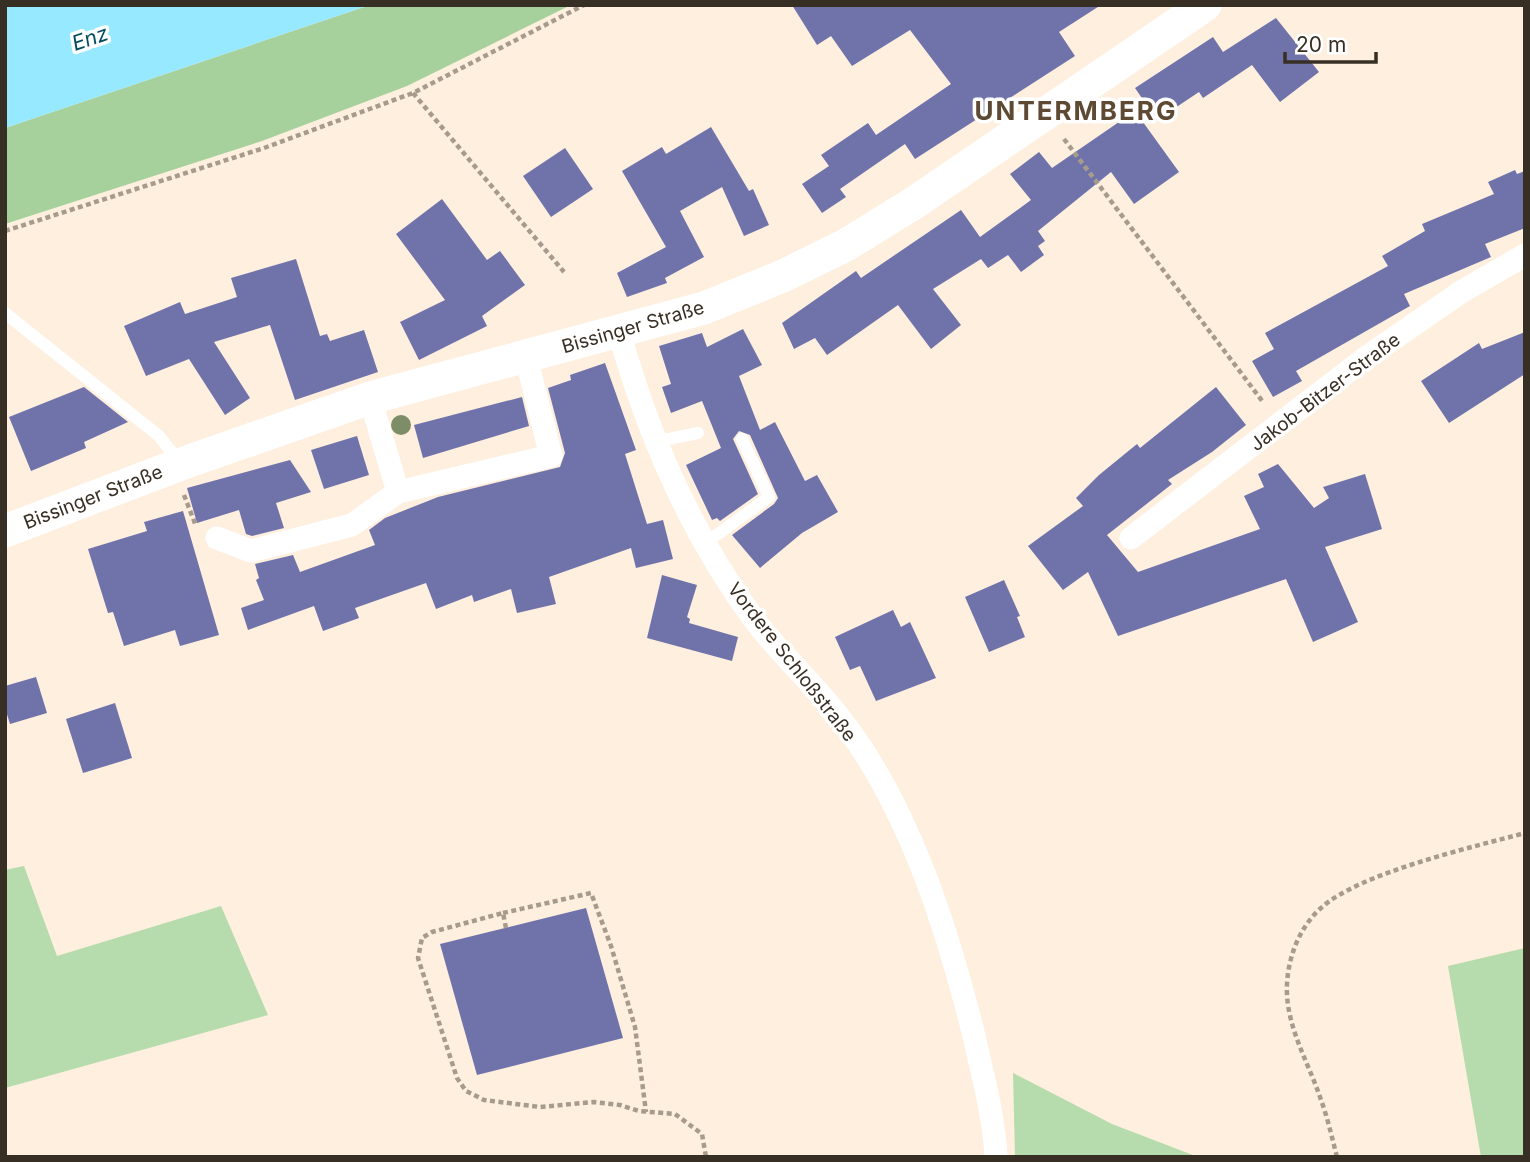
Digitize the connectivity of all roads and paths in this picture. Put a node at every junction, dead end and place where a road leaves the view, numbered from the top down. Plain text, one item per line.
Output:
1 (584, 5) edge
2 (1205, 5) edge
3 (413, 93) junction
4 (1046, 115) junction
5 (5, 231) edge
6 (1525, 255) edge
7 (564, 272) dead end
8 (5, 313) edge
9 (619, 332) junction
10 (526, 357) junction
11 (370, 398) junction
12 (1281, 425) junction
13 (698, 433) dead end
14 (741, 439) dead end
15 (654, 442) junction
16 (177, 465) junction
17 (398, 492) junction
18 (5, 531) edge
19 (217, 538) joint
20 (1131, 538) dead end
21 (707, 542) junction
22 (1525, 833) edge
23 (503, 913) junction
24 (506, 928) dead end
25 (646, 1112) junction
26 (706, 1157) edge
27 (996, 1157) edge
28 (1337, 1157) edge

1 - 3 path
2 - 4 main road, Bissinger Straße
3 - 5 path
3 - 7 path
4 - 9 main road, Bissinger Straße
4 - 12 path
6 - 12 street, Jakob-Bitzer-Straße
8 - 16 lane
9 - 10 main road, Bissinger Straße
9 - 15 street, Vordere Schloßstraße
10 - 11 main road, Bissinger Straße
10 - 17 street
11 - 16 main road, Bissinger Straße
11 - 17 street
12 - 20 street, Jakob-Bitzer-Straße
13 - 15 lane
14 - 21 lane
15 - 21 street, Vordere Schloßstraße
16 - 18 main road, Bissinger Straße
16 - 19 path
17 - 19 street
21 - 27 street, Vordere Schloßstraße
22 - 28 path
23 - 24 path
23 - 25 path
23 - 25 path
25 - 26 path

